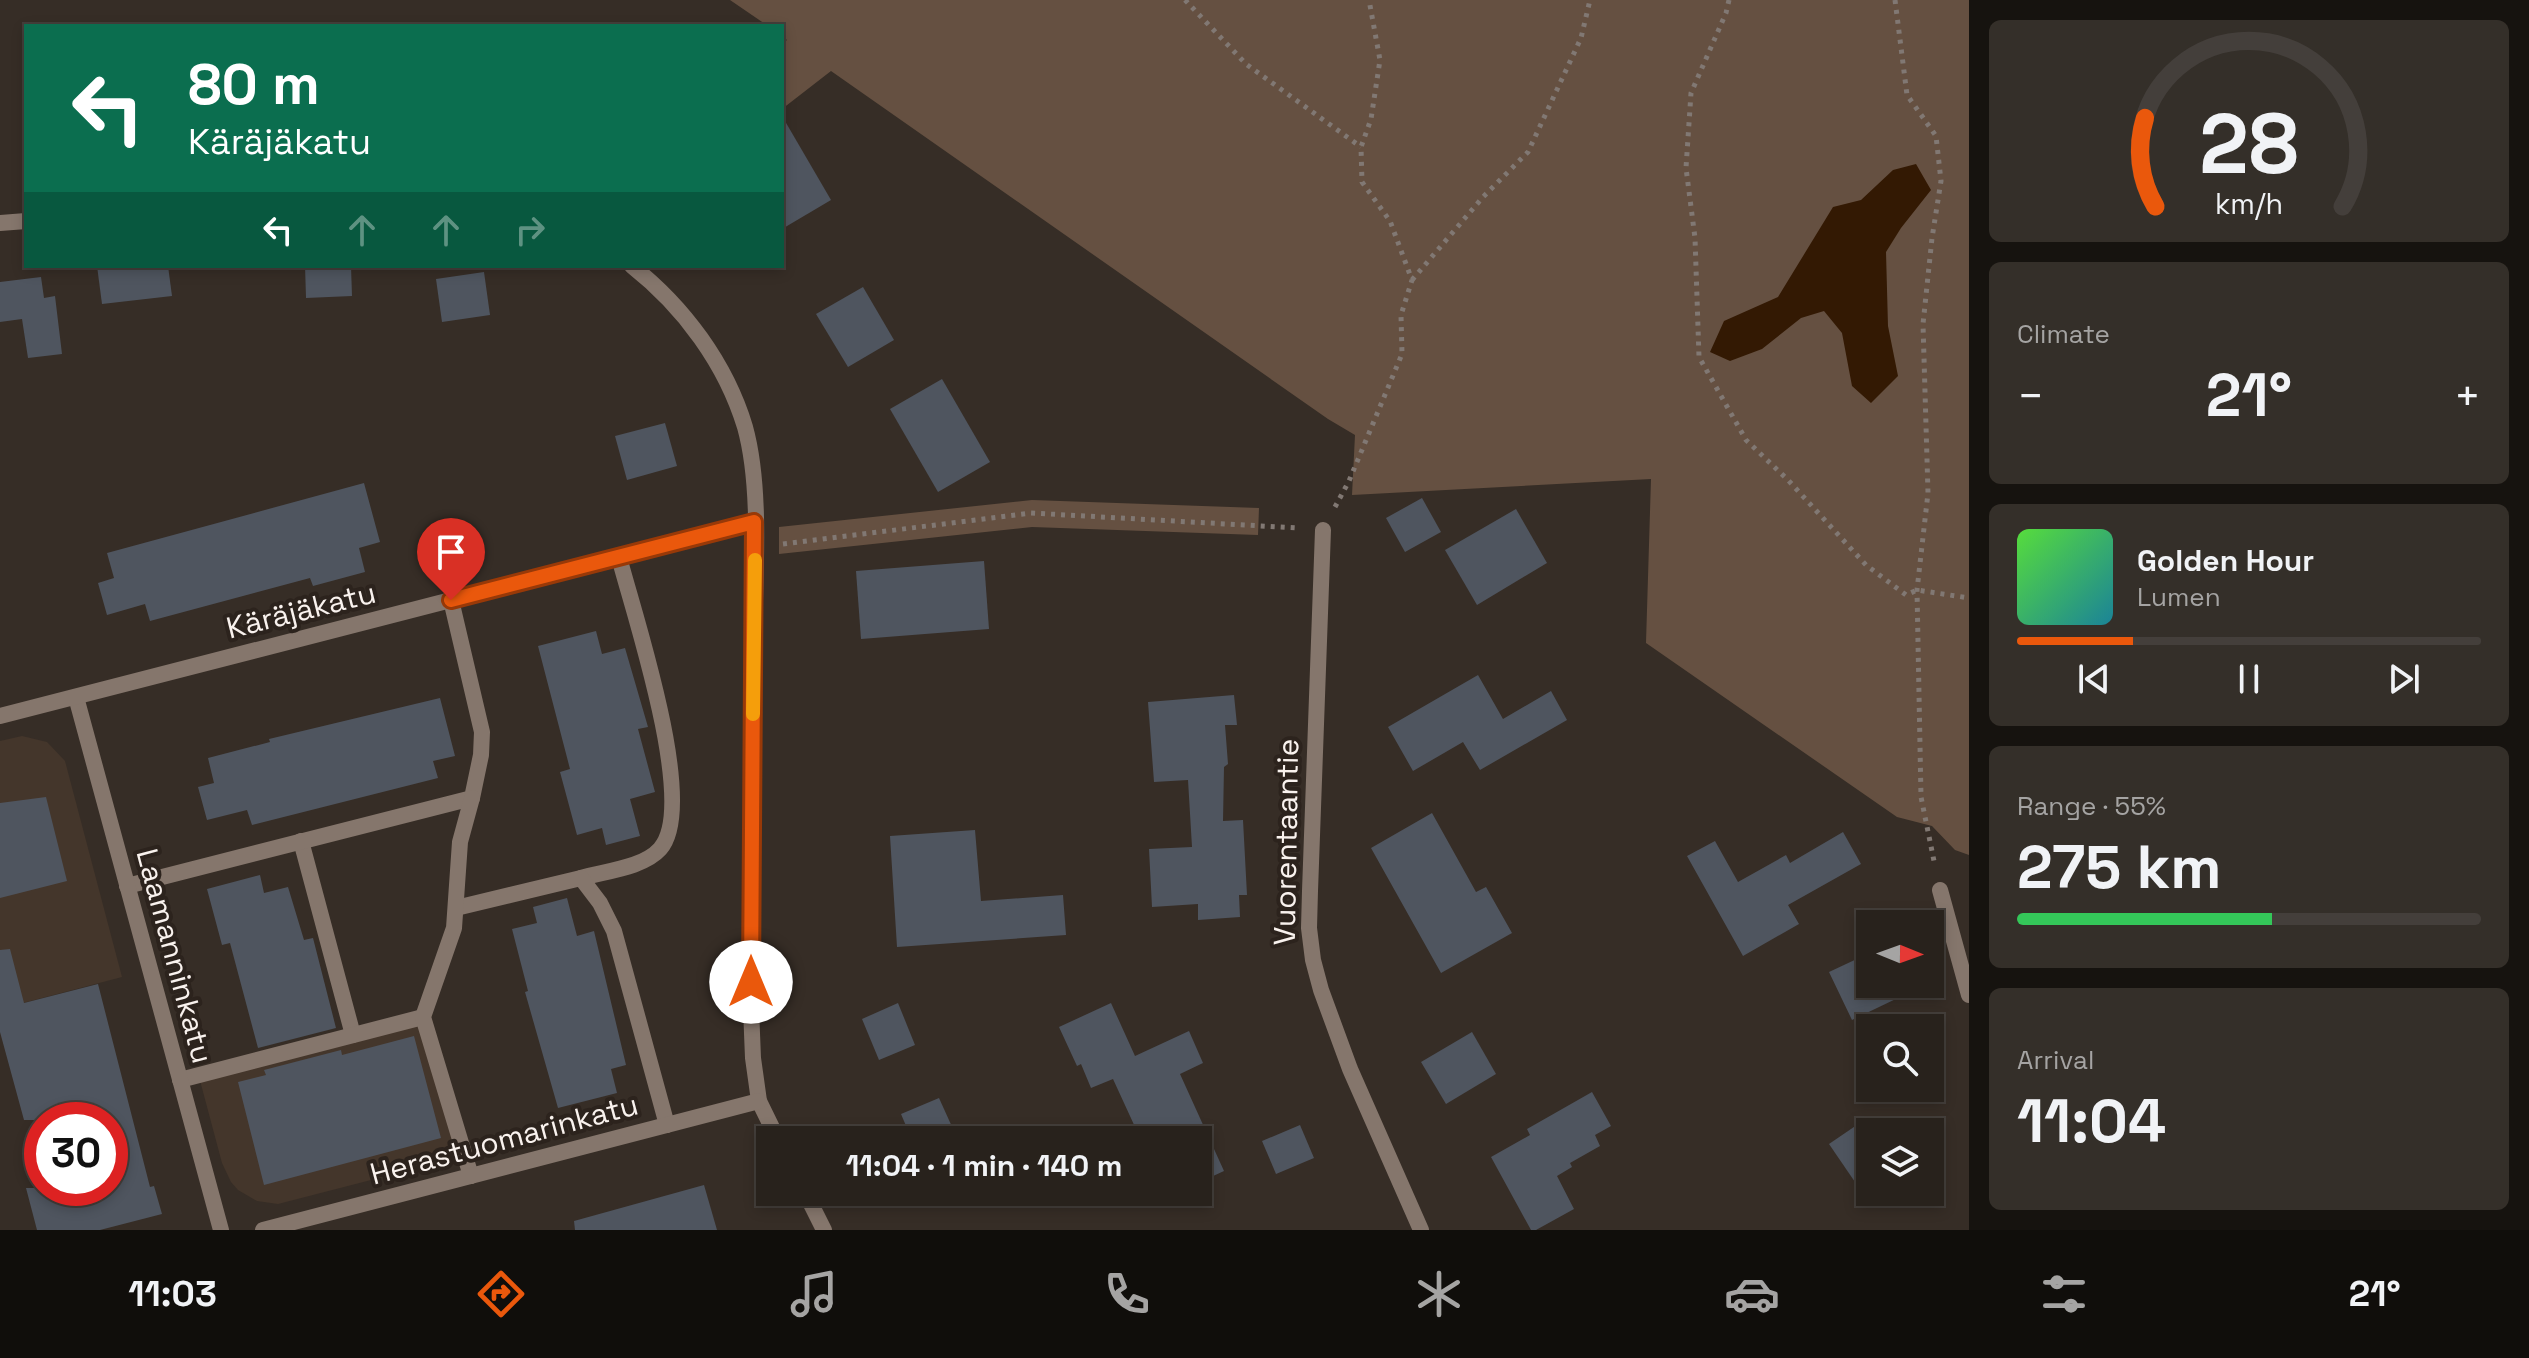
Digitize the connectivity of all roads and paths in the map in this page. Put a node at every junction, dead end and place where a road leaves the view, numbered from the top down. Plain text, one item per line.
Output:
1 (1185, 0) edge
2 (1369, 0) edge
3 (1590, 0) edge
4 (1729, 0) edge
5 (1895, 0) edge
6 (1361, 147) junction
7 (24, 221) edge
8 (0, 223) edge
9 (634, 268) edge
10 (1412, 280) junction
11 (754, 522) junction
12 (1323, 530) junction
13 (755, 547) junction
14 (619, 557) junction
15 (1917, 590) junction
16 (1969, 598) edge
17 (451, 600) junction
18 (76, 697) junction
19 (0, 716) edge
20 (472, 798) junction
21 (301, 841) junction
22 (581, 878) junction
23 (127, 886) junction
24 (1940, 890) joint
25 (456, 908) junction
26 (1969, 995) edge
27 (423, 1017) junction
28 (353, 1035) junction
29 (180, 1080) junction
30 (759, 1101) junction
31 (667, 1125) junction
32 (771, 1126) edge
33 (471, 1176) junction
34 (812, 1206) edge
35 (221, 1230) edge
36 (263, 1230) edge
37 (824, 1230) edge
38 (1421, 1230) edge

1 - 6 path
2 - 6 path
3 - 10 path
4 - 15 path
5 - 15 path
6 - 10 path
7 - 8 street
9 - 11 street
10 - 12 path
11 - 13 street
11 - 14 street, Käräjäkatu
12 - 13 path
12 - 38 street, Vuorentaantie
13 - 30 street
14 - 17 street, Käräjäkatu
14 - 22 street
15 - 16 path
15 - 24 path
17 - 18 street, Käräjäkatu
17 - 20 street
18 - 19 street, Käräjäkatu
18 - 23 street, Laamanninkatu
20 - 21 street
20 - 25 street
21 - 23 street
21 - 28 street
22 - 25 street
22 - 31 street
23 - 29 street, Laamanninkatu
24 - 26 street
25 - 27 street
27 - 28 street
27 - 33 street
28 - 29 street
29 - 35 street, Laamanninkatu
30 - 31 street, Herastuomarinkatu
30 - 32 street
31 - 33 street, Herastuomarinkatu
33 - 36 street, Herastuomarinkatu
34 - 37 street

